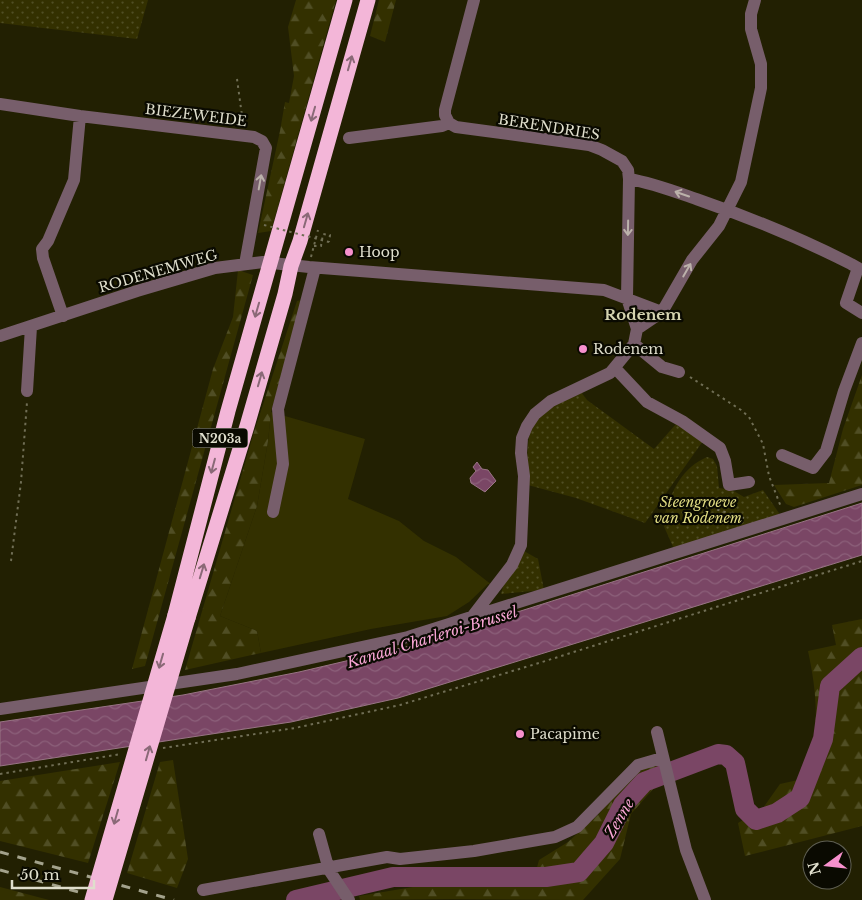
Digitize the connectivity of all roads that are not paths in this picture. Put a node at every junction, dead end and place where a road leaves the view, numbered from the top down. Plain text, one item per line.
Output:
1 (345, 0) edge
2 (368, 0) edge
3 (474, 0) edge
4 (755, 0) edge
5 (0, 104) edge
6 (80, 116) junction
7 (449, 123) junction
8 (348, 138) dead end
9 (629, 179) junction
10 (733, 211) junction
11 (270, 263) junction
12 (245, 264) junction
13 (291, 266) junction
14 (315, 268) junction
15 (627, 298) junction
16 (662, 312) junction
17 (862, 313) edge
18 (63, 316) junction
19 (31, 327) junction
20 (637, 328) junction
21 (0, 336) edge
22 (862, 343) edge
23 (634, 344) junction
24 (615, 368) junction
25 (679, 372) road end
26 (27, 392) road end
27 (782, 455) dead end
28 (749, 482) dead end
29 (862, 494) edge
30 (273, 512) dead end
31 (182, 616) junction
32 (472, 617) junction
33 (0, 709) edge
34 (656, 732) dead end
35 (662, 758) junction
36 (320, 834) dead end
37 (328, 868) junction
38 (203, 890) dead end
39 (92, 900) edge
40 (105, 900) edge
41 (349, 900) edge
42 (704, 900) edge

1 -> 11 highway, N203a
13 -> 2 highway, N203a
3 - 7 street
4 - 10 street
5 - 6 street, BIEZEWEIDE
12 -> 6 street, BIEZEWEIDE
6 - 18 street
7 - 8 street, BERENDRIES
7 - 9 street, BERENDRIES
10 -> 9 street
9 -> 15 street
16 -> 10 street
10 - 17 street
11 - 12 street, RODENEMWEG
11 - 13 street, RODENEMWEG
11 -> 31 highway, N203a
12 - 18 street, RODENEMWEG
13 - 14 street, RODENEMWEG
31 -> 13 highway, N203a
14 - 15 street, RODENEMWEG
14 - 30 street
15 - 16 street, RODENEMWEG
15 - 20 street
16 - 20 street
18 - 19 street, RODENEMWEG
19 - 21 street, RODENEMWEG
19 - 26 street
20 - 23 street
22 - 27 street
23 - 24 street
23 - 25 street
24 - 28 street
24 - 32 street
29 - 32 street
31 -> 39 highway, N203a, bridge
40 -> 31 highway, N203a, bridge
32 - 33 street
34 - 35 street
35 - 37 street
35 - 42 street
36 - 37 street
37 - 38 street
37 - 41 street

